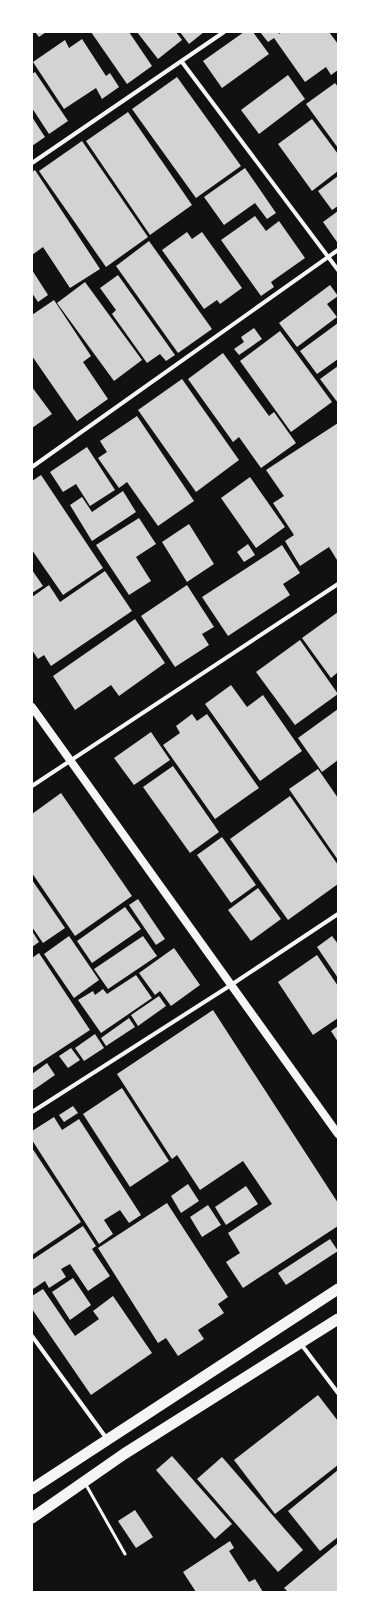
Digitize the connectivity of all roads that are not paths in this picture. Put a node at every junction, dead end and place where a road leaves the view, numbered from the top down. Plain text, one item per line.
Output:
1 (224, 32) edge
2 (182, 62) junction
3 (32, 163) edge
4 (338, 250) edge
5 (328, 257) junction
6 (338, 270) edge
7 (32, 466) edge
8 (338, 584) edge
9 (32, 707) edge
10 (71, 761) junction
11 (32, 786) edge
12 (338, 914) edge
13 (231, 985) junction
14 (32, 1112) edge
15 (338, 1134) edge
16 (338, 1288) edge
17 (338, 1319) edge
18 (32, 1336) edge
19 (301, 1343) junction
20 (338, 1393) edge
21 (107, 1440) junction
22 (84, 1482) junction
23 (32, 1490) edge
24 (32, 1518) edge
25 (125, 1554) dead end

1 - 2 street
2 - 3 street
2 - 5 street
4 - 5 street
5 - 6 street
5 - 7 street
8 - 10 street
9 - 10 main road
10 - 11 street
10 - 13 main road
12 - 13 street
13 - 14 street
13 - 15 main road
16 - 21 highway
17 - 19 highway
18 - 21 street
19 - 20 street
19 - 22 highway
21 - 23 highway
22 - 24 highway
22 - 25 lane

